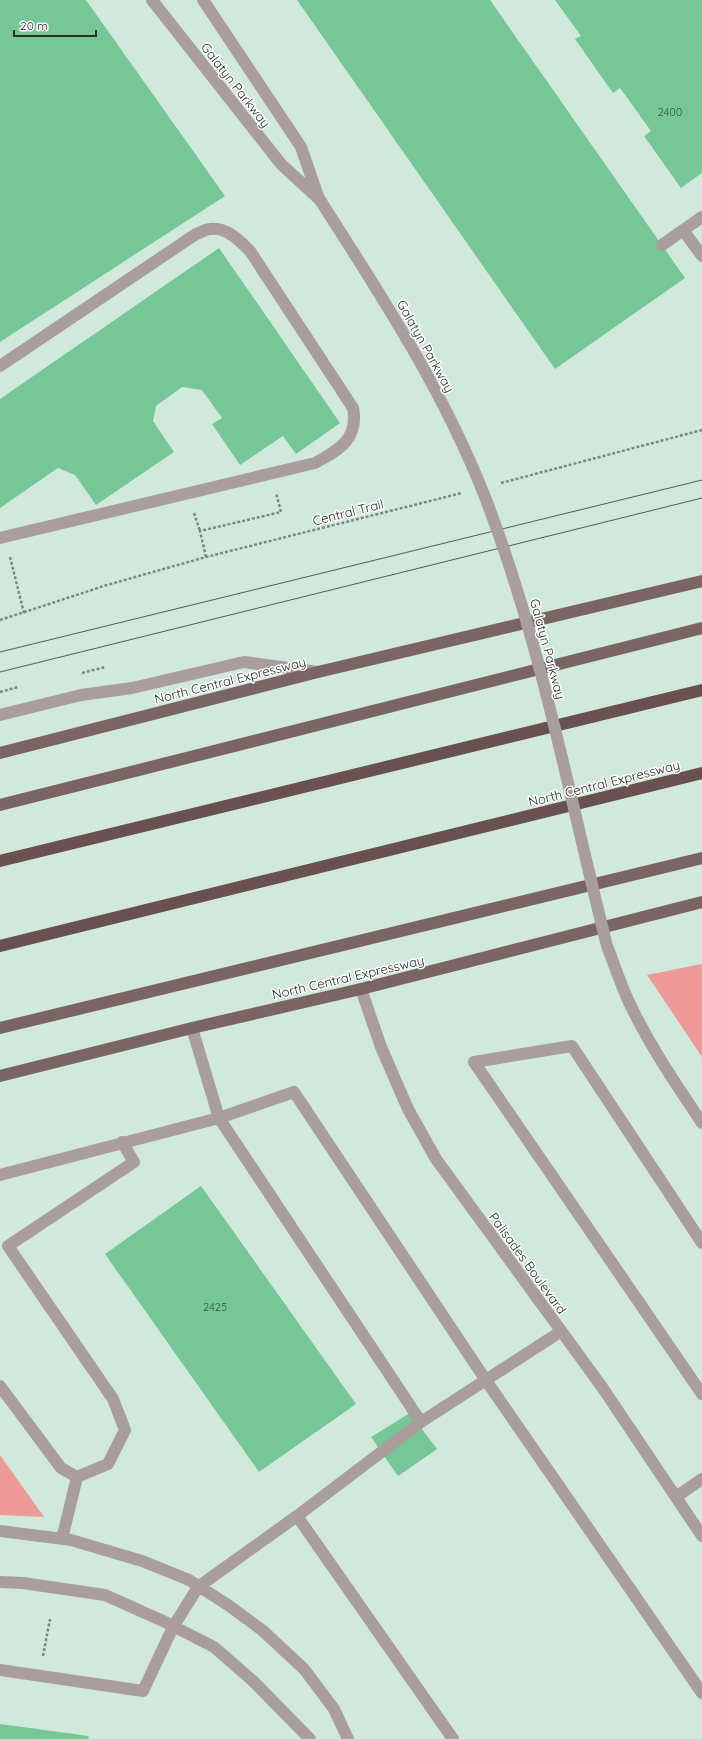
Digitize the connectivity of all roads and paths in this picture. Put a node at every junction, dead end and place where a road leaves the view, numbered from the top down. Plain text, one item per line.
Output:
1 (152, 0) edge
2 (203, 0) edge
3 (320, 200) junction
4 (702, 217) edge
5 (683, 230) junction
6 (662, 245) dead end
7 (702, 256) edge
8 (0, 366) edge
9 (702, 430) edge
10 (271, 474) junction
11 (494, 485) dead end
12 (463, 493) dead end
13 (194, 514) dead end
14 (200, 531) junction
15 (0, 538) edge
16 (206, 557) junction
17 (13, 569) dead end
18 (702, 581) edge
19 (24, 613) junction
20 (0, 620) edge
21 (702, 628) edge
22 (540, 670) junction
23 (318, 672) junction
24 (702, 690) edge
25 (0, 715) edge
26 (0, 753) edge
27 (702, 773) edge
28 (0, 805) edge
29 (702, 858) edge
30 (0, 861) edge
31 (592, 886) junction
32 (702, 902) edge
33 (0, 946) edge
34 (361, 989) junction
35 (0, 1028) edge
36 (192, 1028) junction
37 (0, 1076) edge
38 (219, 1118) junction
39 (702, 1123) edge
40 (122, 1142) junction
41 (0, 1175) edge
42 (702, 1243) edge
43 (560, 1332) junction
44 (485, 1379) junction
45 (0, 1386) edge
46 (702, 1394) edge
47 (421, 1422) junction
48 (77, 1477) junction
49 (702, 1479) edge
50 (676, 1497) junction
51 (297, 1516) junction
52 (0, 1531) edge
53 (702, 1536) edge
54 (62, 1539) junction
55 (0, 1582) edge
56 (198, 1587) junction
57 (50, 1619) dead end
58 (173, 1627) junction
59 (0, 1670) edge
60 (39, 1676) junction
61 (702, 1693) edge
62 (310, 1739) edge
63 (348, 1739) edge
64 (452, 1739) edge

1 - 3 street, Galatyn Parkway
2 - 3 street, Galatyn Parkway
3 - 22 street, Galatyn Parkway, bridge
4 - 5 street
5 - 6 street
5 - 7 street
8 - 10 street
9 - 11 path
10 - 14 path
10 - 15 street
12 - 16 path, Central Trail
13 - 14 path
14 - 16 path
16 - 19 path, Central Trail
17 - 19 path
18 - 23 main road, North Central Expressway
19 - 20 path, Central Trail
21 - 22 main road
22 - 28 main road
22 - 31 street, Galatyn Parkway, bridge
23 - 25 street
23 - 26 main road, North Central Expressway
24 - 30 highway
27 - 33 highway, North Central Expressway
29 - 31 main road
31 - 35 main road
31 - 39 street, Galatyn Parkway, bridge
32 - 34 main road, North Central Expressway
34 - 36 main road, North Central Expressway
34 - 43 street, Palisades Boulevard
36 - 37 main road, North Central Expressway
36 - 38 street
38 - 40 street
38 - 44 street
38 - 47 street
40 - 41 street
40 - 48 street
42 - 46 street
43 - 44 street
43 - 50 street, Palisades Boulevard
44 - 47 street
44 - 61 street
45 - 48 street
47 - 51 street
48 - 54 street
49 - 50 street
50 - 53 street, Palisades Boulevard
51 - 56 street
51 - 64 street
52 - 54 street
54 - 56 street
55 - 58 street
56 - 58 street
56 - 63 street
57 - 60 path
58 - 60 street
58 - 62 street
59 - 60 street

